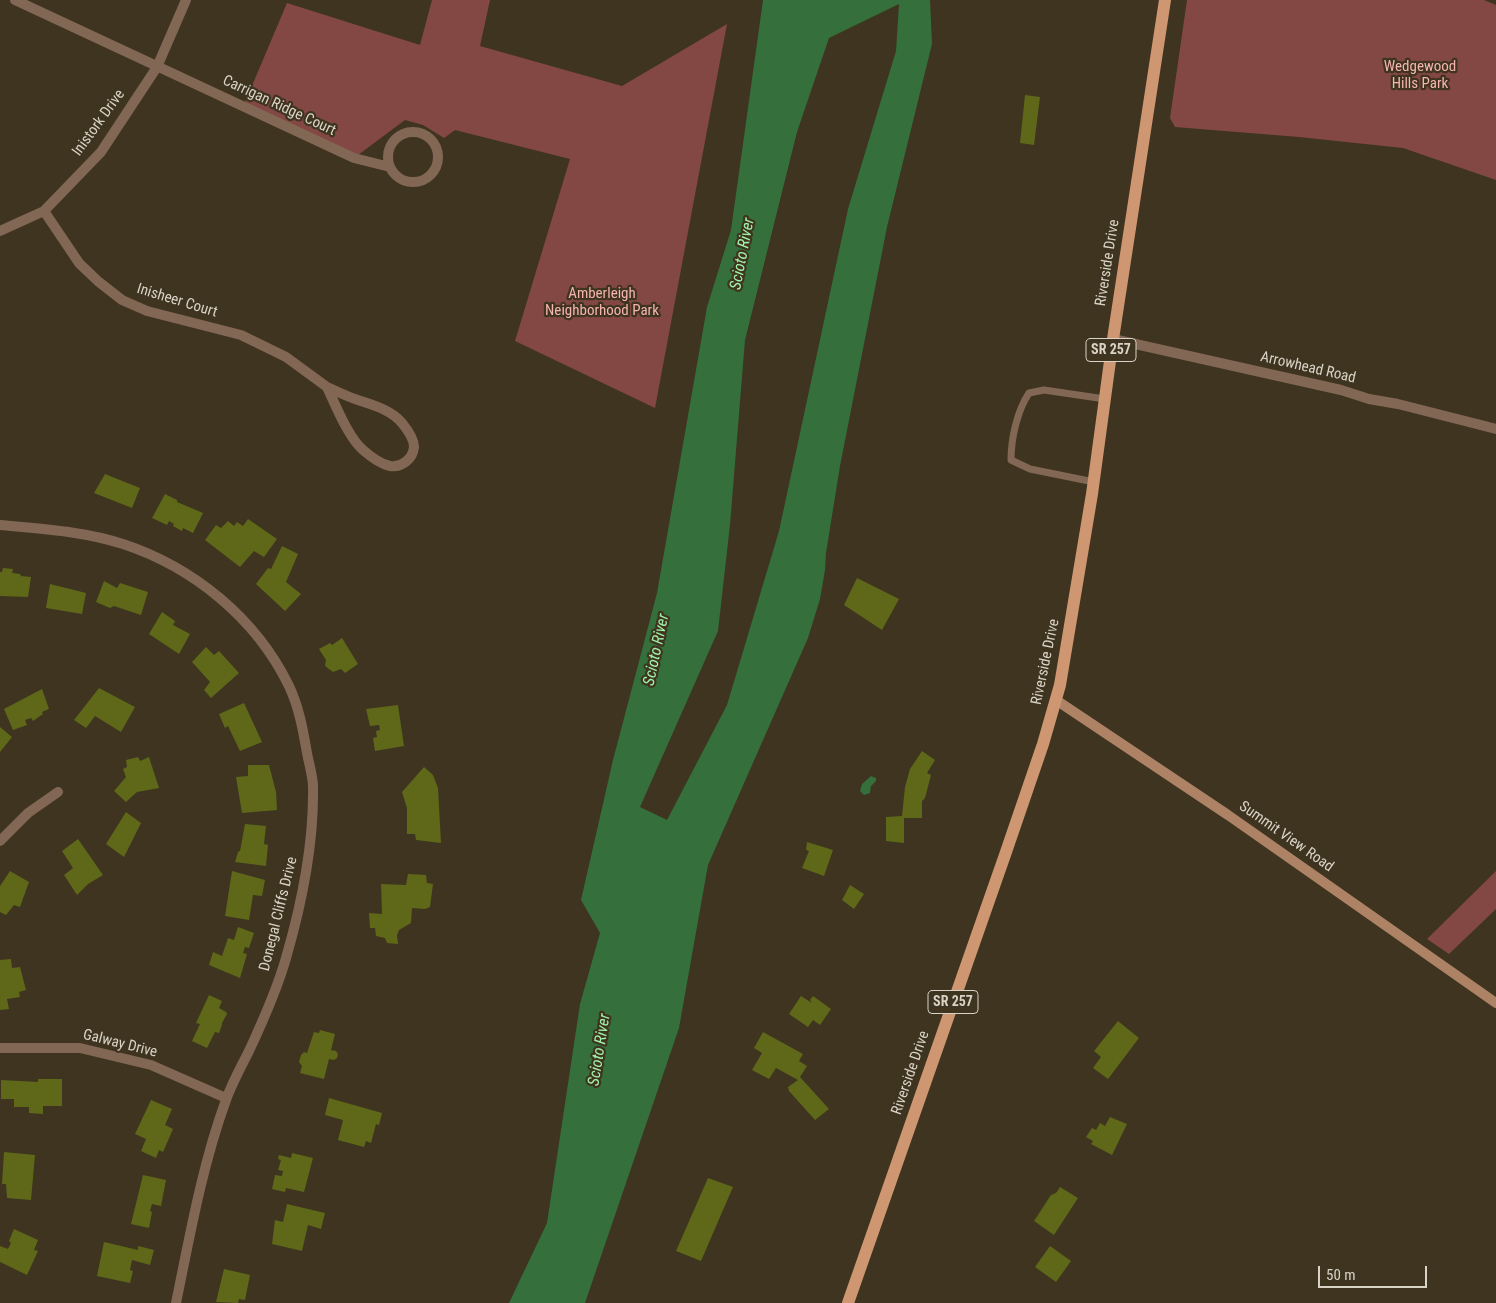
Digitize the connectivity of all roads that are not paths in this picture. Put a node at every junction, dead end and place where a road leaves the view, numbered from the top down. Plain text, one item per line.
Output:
1 (15, 0) edge
2 (186, 0) edge
3 (1165, 0) edge
4 (157, 67) junction
5 (390, 167) junction
6 (44, 211) junction
7 (0, 231) edge
8 (1113, 339) junction
9 (327, 387) junction
10 (1105, 399) junction
11 (1496, 429) edge
12 (1094, 482) junction
13 (0, 526) edge
14 (1056, 700) junction
15 (58, 792) dead end
16 (0, 841) edge
17 (1496, 1004) edge
18 (0, 1048) edge
19 (226, 1098) junction
20 (176, 1303) edge
21 (848, 1303) edge

1 - 4 street, Carrigan Ridge Court
2 - 4 street, Inistork Drive
3 - 8 main road, Riverside Drive / SR 257
4 - 5 street, Carrigan Ridge Court
4 - 6 street, Inistork Drive
5 - 5 street, Carrigan Ridge Court
6 - 7 street, Inistork Drive
6 - 9 street, Inisheer Court
8 - 10 main road, Riverside Drive / SR 257
8 - 11 street, Arrowhead Road
9 - 9 street, Inisheer Court
10 - 12 main road, Riverside Drive / SR 257
10 - 12 lane
12 - 14 main road, Riverside Drive / SR 257
13 - 19 street, Donegal Cliffs Drive
14 - 17 street, Summit View Road
14 - 21 main road, Riverside Drive / SR 257
15 - 16 street
18 - 19 street, Galway Drive
19 - 20 street, Donegal Cliffs Drive

